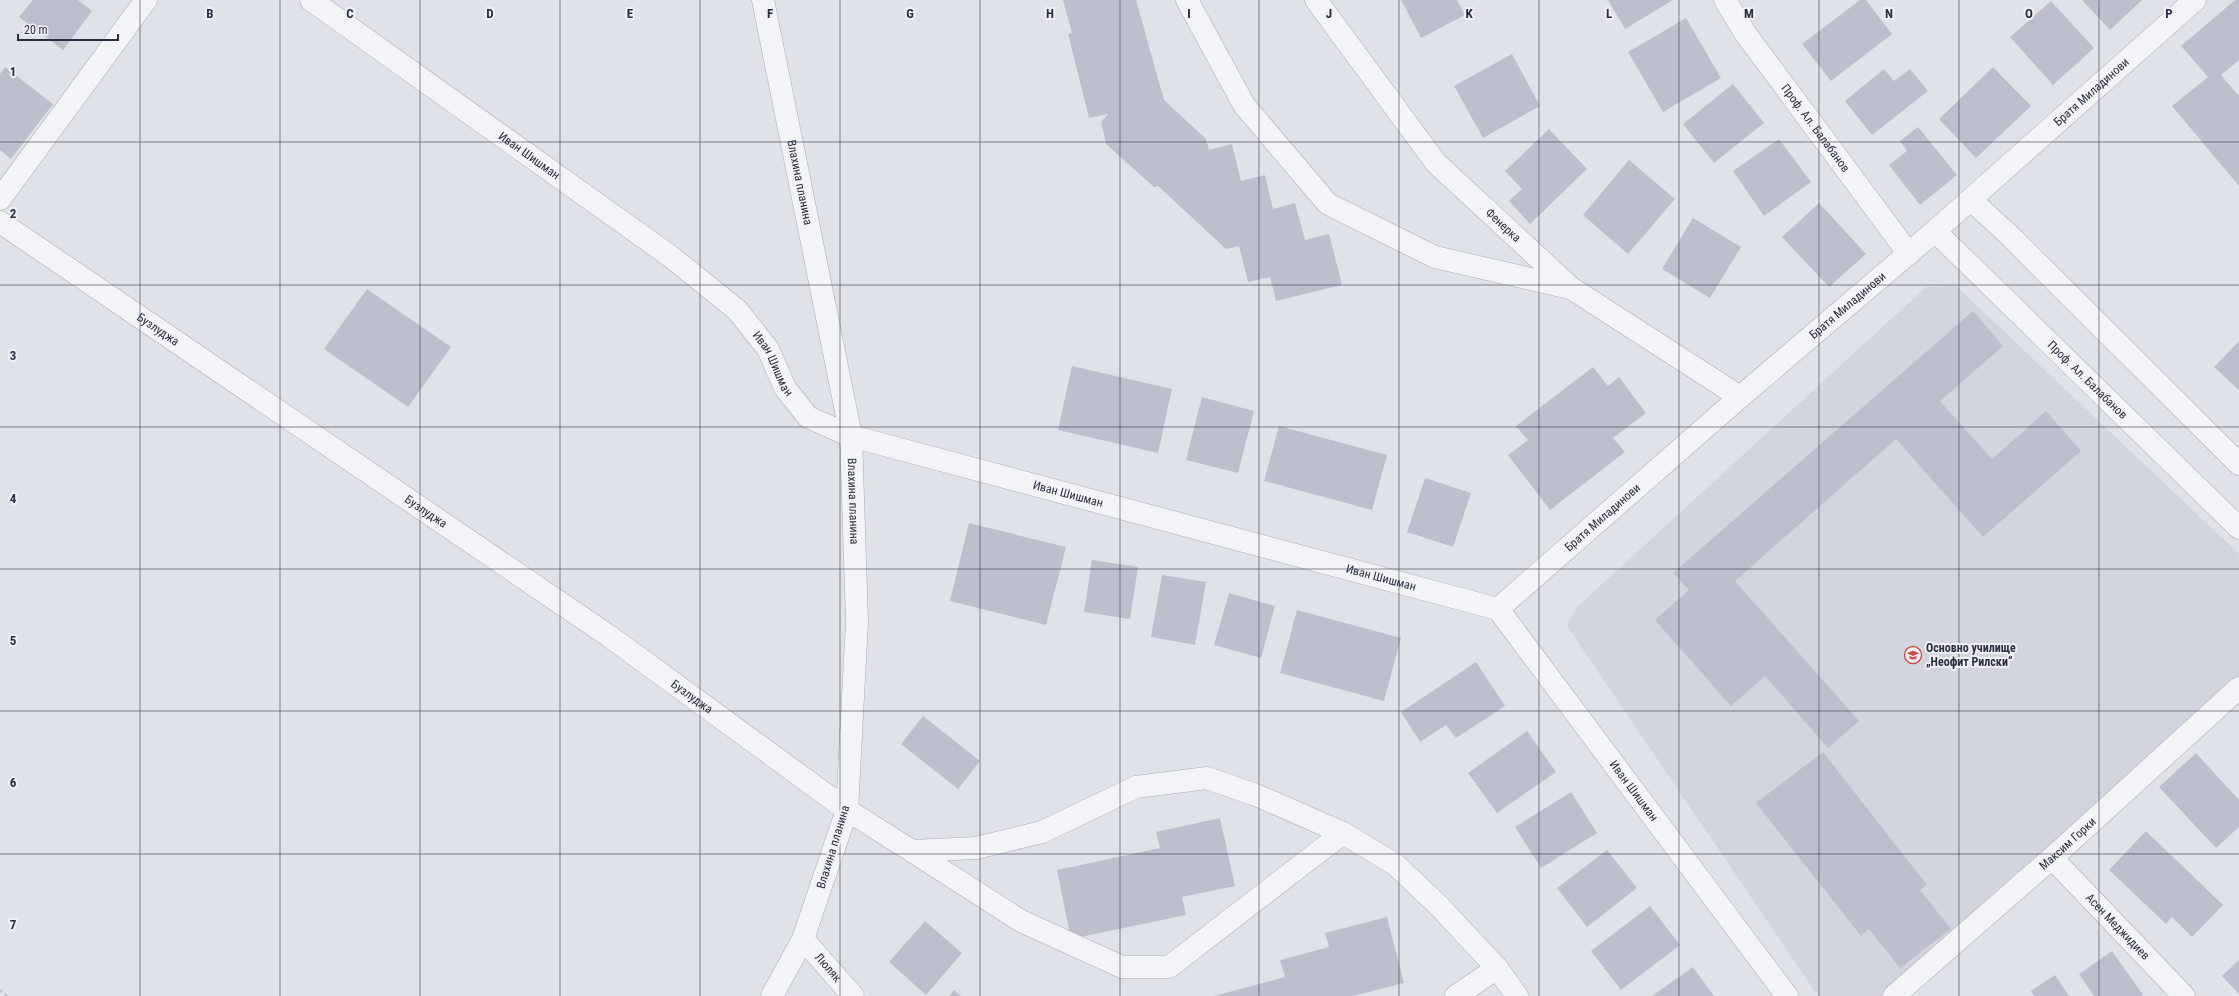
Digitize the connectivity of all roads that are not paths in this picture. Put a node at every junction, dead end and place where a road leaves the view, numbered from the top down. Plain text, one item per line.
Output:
1 (146, 0) edge
2 (311, 0) edge
3 (763, 0) edge
4 (1187, 0) edge
5 (1316, 0) edge
6 (1724, 0) edge
7 (2195, 0) edge
8 (0, 199) edge
9 (1971, 200) junction
10 (0, 222) edge
11 (1935, 231) junction
12 (1909, 254) junction
13 (1571, 288) junction
14 (1740, 397) junction
15 (851, 436) junction
16 (2239, 464) edge
17 (2239, 528) edge
18 (1498, 609) junction
19 (2239, 688) edge
20 (847, 810) junction
21 (1343, 834) junction
22 (912, 851) junction
23 (2052, 858) junction
24 (803, 939) junction
25 (1497, 968) junction
26 (772, 996) edge
27 (853, 996) edge
28 (1456, 996) edge
29 (1517, 996) edge
30 (1787, 996) edge
31 (1894, 996) edge
32 (2184, 996) edge

1 - 8 street
2 - 15 street, Иван Шишман
3 - 15 street, Влахина планина
4 - 13 street
5 - 13 street, Фенерка
6 - 12 street, Проф. Ал. Балабанов
7 - 9 street, Братя Миладинови
9 - 11 street, Братя Миладинови
9 - 16 street
10 - 20 street, Бузлуджа
11 - 12 street, Братя Миладинови
11 - 17 street, Проф. Ал. Балабанов
12 - 14 street, Братя Миладинови
13 - 14 street, Фенерка
14 - 18 street, Братя Миладинови
15 - 18 street, Иван Шишман
15 - 20 street, Влахина планина
18 - 30 street, Иван Шишман
19 - 23 street, Максим Горки
20 - 22 street, Бузлуджа
20 - 24 street, Влахина планина
21 - 22 street
21 - 22 street, Бузлуджа
21 - 25 street
23 - 31 street, Максим Горки
23 - 32 street, Асен Меджидиев
24 - 26 street, Влахина планина
24 - 27 street, Люляк
25 - 28 street
25 - 29 street

